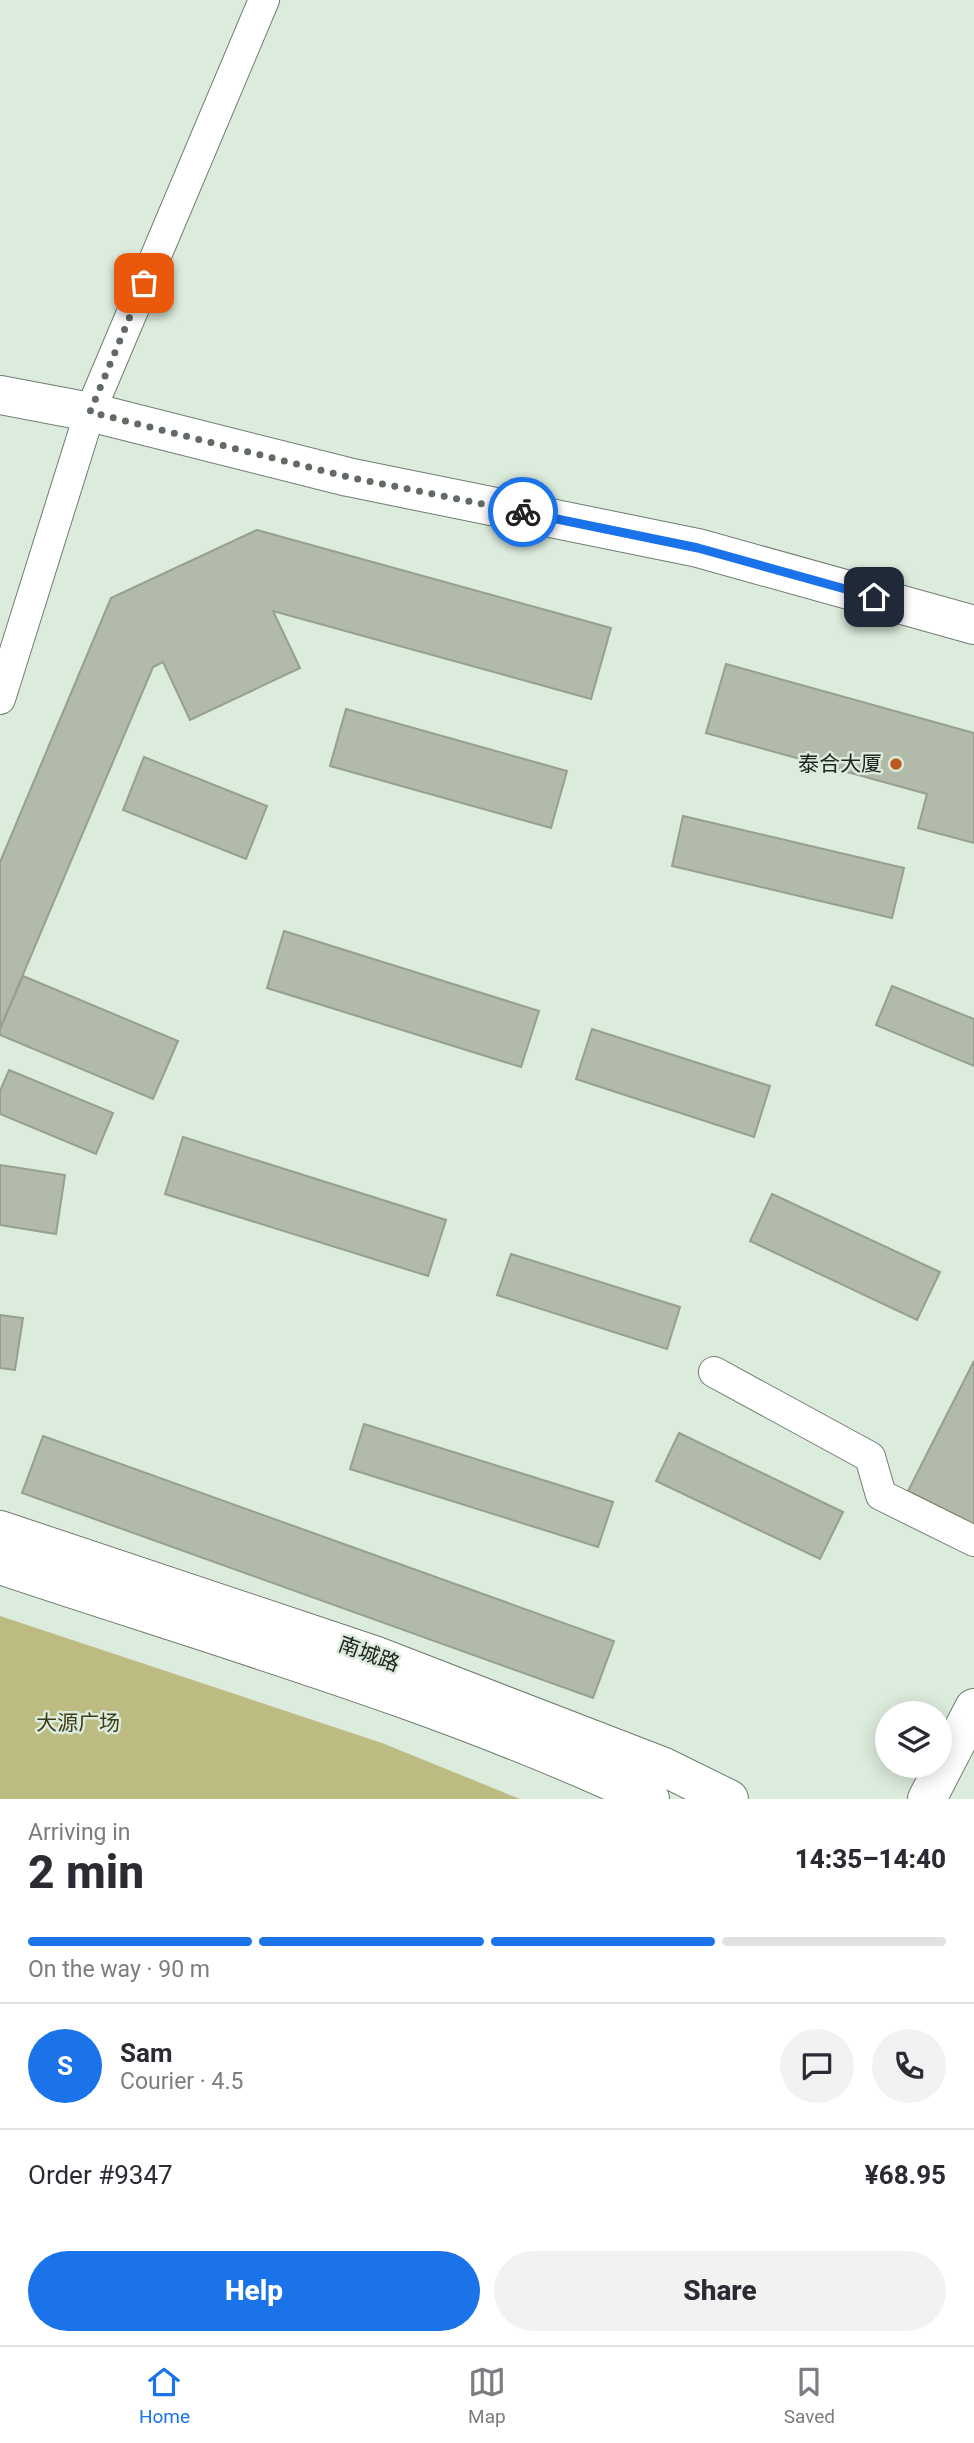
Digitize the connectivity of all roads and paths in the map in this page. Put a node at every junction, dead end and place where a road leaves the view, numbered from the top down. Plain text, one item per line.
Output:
1 (264, 0) edge
2 (0, 396) edge
3 (90, 412) junction
4 (974, 625) edge
5 (0, 699) edge
6 (714, 1372) dead end
7 (0, 1530) edge
8 (974, 1541) edge
9 (0, 1566) edge
10 (974, 1708) edge
11 (650, 1799) edge
12 (729, 1799) edge
13 (927, 1799) edge

1 - 3 street
2 - 3 main road
3 - 4 main road
3 - 5 street
6 - 8 street
7 - 12 main road, 南城路
9 - 11 main road, 南城路
10 - 13 main road

